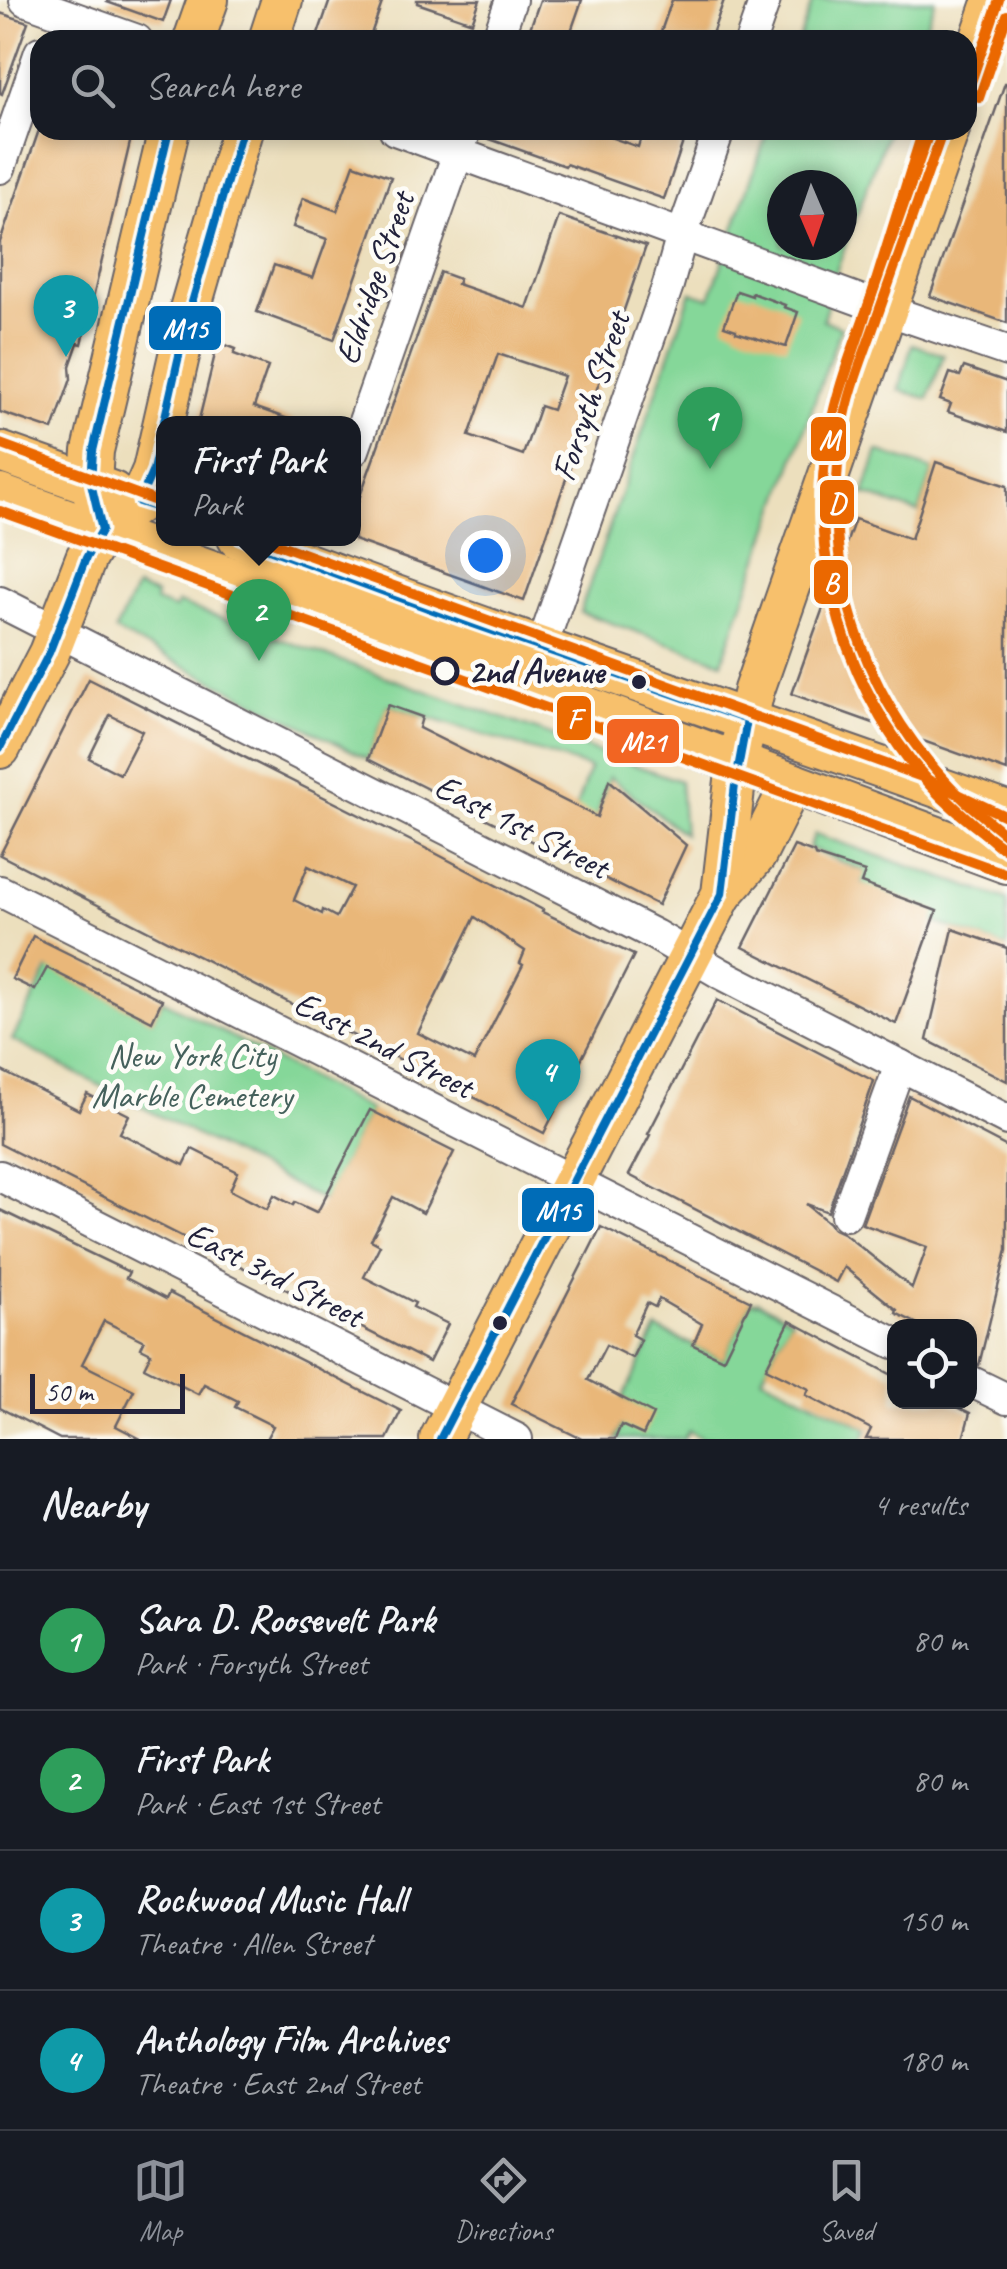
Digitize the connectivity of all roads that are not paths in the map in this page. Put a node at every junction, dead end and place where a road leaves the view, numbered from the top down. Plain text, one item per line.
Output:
1 (24, 0) edge
2 (208, 0) edge
3 (282, 0) edge
4 (511, 0) edge
5 (765, 0) edge
6 (994, 0) edge
7 (57, 5) edge
8 (48, 30) edge
9 (114, 30) edge
10 (198, 30) edge
11 (272, 30) edge
12 (500, 30) edge
13 (754, 30) edge
14 (977, 50) edge
15 (30, 81) edge
16 (167, 140) edge
17 (239, 140) edge
18 (715, 140) edge
19 (946, 140) edge
20 (462, 142) edge
21 (0, 168) edge
22 (682, 235) junction
23 (887, 310) junction
24 (1007, 351) edge
25 (165, 416) edge
26 (361, 430) edge
27 (0, 452) edge
28 (156, 453) edge
29 (91, 484) junction
30 (0, 495) edge
31 (152, 506) edge
32 (102, 530) junction
33 (281, 546) edge
34 (318, 553) edge
35 (0, 602) edge
36 (58, 632) junction
37 (535, 666) junction
38 (746, 720) junction
39 (0, 748) edge
40 (737, 763) junction
41 (792, 783) junction
42 (1007, 812) edge
43 (1007, 864) edge
44 (0, 891) edge
45 (722, 894) junction
46 (691, 956) junction
47 (900, 1064) junction
48 (1007, 1120) edge
49 (0, 1176) edge
50 (572, 1180) junction
51 (846, 1215) dead end
52 (887, 1339) edge
53 (977, 1384) edge
54 (1007, 1399) edge
55 (448, 1423) edge
56 (517, 1439) edge

1 - 7 street
2 - 10 main road
3 - 11 main road
4 - 12 street
5 - 13 street
6 - 14 main road
7 - 8 street
7 - 9 street
15 - 21 street
16 - 29 main road
17 - 25 main road
18 - 22 street, Forsyth Street
19 - 23 main road
20 - 22 street
20 - 26 street, Eldridge Street
22 - 23 street
22 - 37 street, Forsyth Street
23 - 24 street
23 - 38 main road
27 - 29 main road
28 - 31 main road
29 - 31 main road
29 - 32 main road
30 - 32 main road
31 - 32 main road
32 - 36 main road
32 - 37 main road
33 - 34 main road
34 - 37 main road
35 - 36 street, East 1st Street
36 - 39 main road
36 - 46 street, East 1st Street
37 - 38 main road
37 - 40 main road
38 - 40 main road
38 - 42 main road
40 - 41 main road
40 - 45 main road
41 - 43 main road
41 - 45 main road
44 - 50 street, East 2nd Street
45 - 46 main road
46 - 47 street, East 1st Street
46 - 50 main road
47 - 48 street, East 1st Street
47 - 51 street
49 - 55 street, East 3rd Street
50 - 52 street, East 2nd Street
50 - 55 main road
53 - 54 street
55 - 56 street, East 3rd Street

